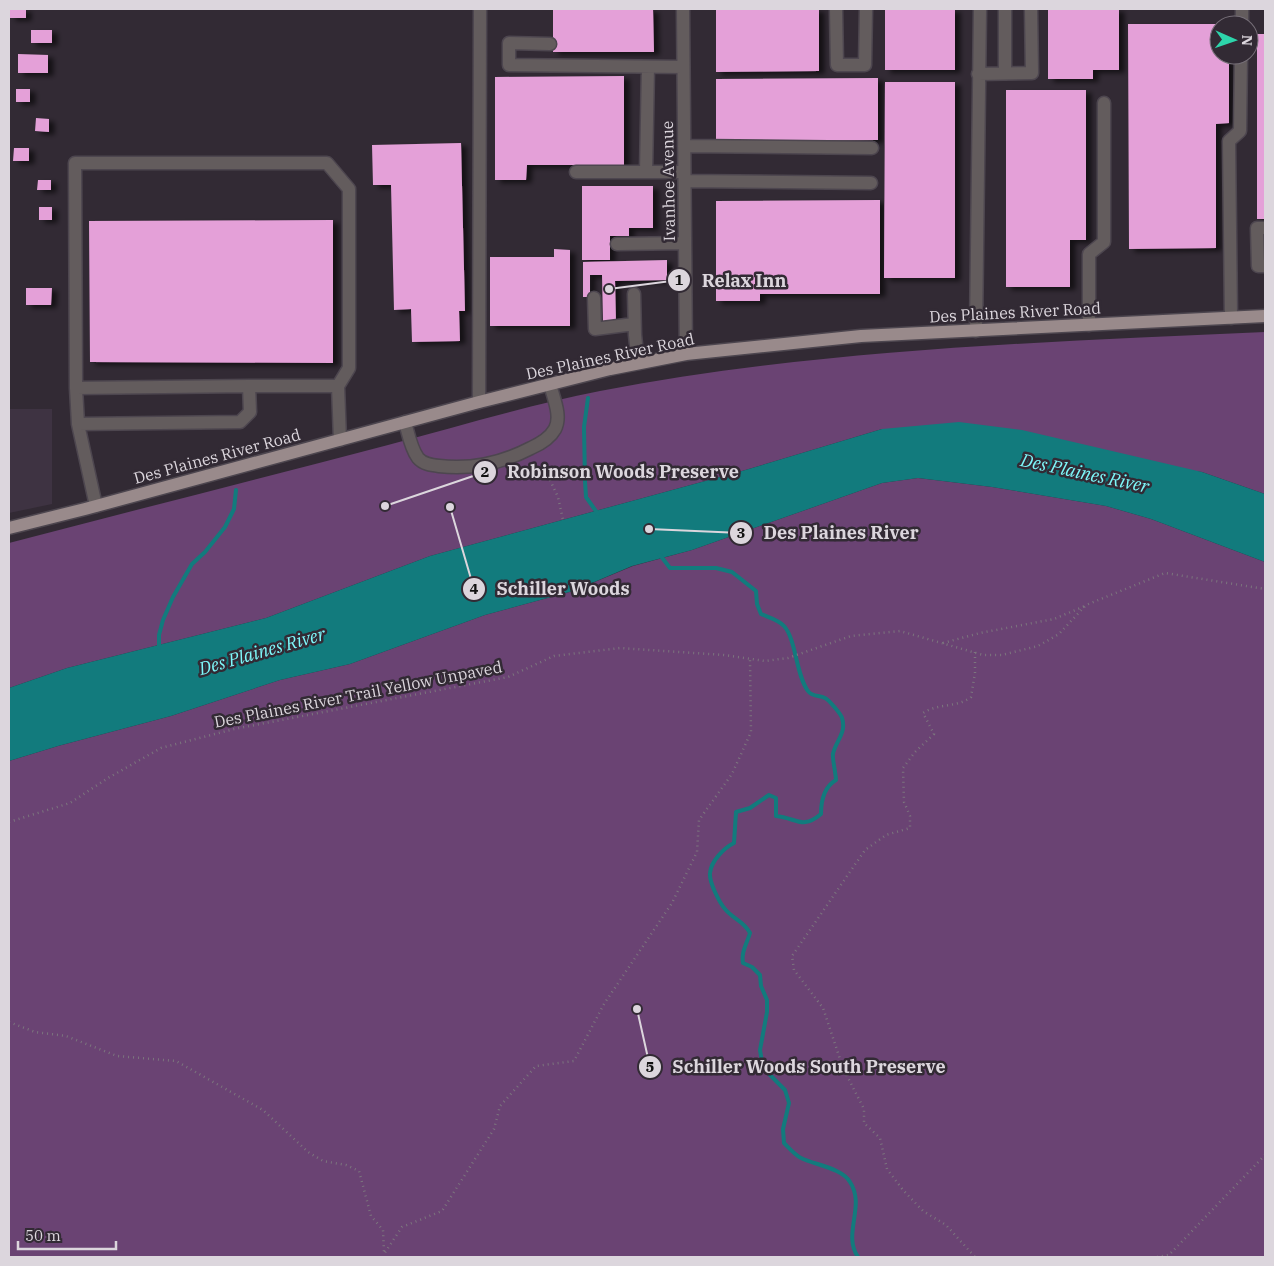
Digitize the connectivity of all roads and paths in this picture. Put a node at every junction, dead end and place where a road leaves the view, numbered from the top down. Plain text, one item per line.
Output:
1 (480, 9) edge
2 (683, 9) edge
3 (836, 9) edge
4 (866, 9) edge
5 (980, 9) edge
6 (1006, 9) edge
7 (1031, 9) edge
8 (550, 44) dead end
9 (1241, 65) edge
10 (648, 67) junction
11 (683, 67) junction
12 (1006, 73) junction
13 (978, 74) junction
14 (1104, 103) dead end
15 (684, 146) junction
16 (872, 148) dead end
17 (576, 172) dead end
18 (646, 172) junction
19 (684, 177) junction
20 (871, 183) dead end
21 (1265, 228) edge
22 (685, 243) junction
23 (618, 244) dead end
24 (1265, 266) edge
25 (634, 294) dead end
26 (594, 298) dead end
27 (1265, 316) edge
28 (1232, 318) junction
29 (634, 324) junction
30 (1089, 325) junction
31 (976, 331) junction
32 (686, 354) junction
33 (638, 363) junction
34 (550, 384) junction
35 (249, 386) junction
36 (338, 386) junction
37 (76, 388) junction
38 (479, 402) junction
39 (405, 422) junction
40 (78, 424) junction
41 (340, 440) junction
42 (550, 480) dead end
43 (96, 506) junction
44 (564, 520) dead end
45 (9, 528) edge
46 (1265, 588) edge
47 (1086, 605) junction
48 (943, 643) junction
49 (974, 652) junction
50 (750, 659) junction
51 (9, 822) edge
52 (9, 1022) edge
53 (1265, 1155) edge
54 (384, 1256) edge
55 (975, 1257) edge
56 (1157, 1257) edge

1 - 38 street
2 - 11 street, Ivanhoe Avenue
3 - 4 street
5 - 13 street
6 - 12 street
7 - 12 street
8 - 10 street
9 - 28 street
10 - 11 street
10 - 18 street
11 - 15 street, Ivanhoe Avenue
12 - 13 street
13 - 31 street
14 - 30 street
15 - 16 street
15 - 19 street, Ivanhoe Avenue
17 - 18 street
18 - 19 street
19 - 20 street
19 - 22 street, Ivanhoe Avenue
21 - 24 street
22 - 23 street
22 - 32 street, Ivanhoe Avenue
25 - 29 street
26 - 29 street
27 - 28 main road, Des Plaines River Road
28 - 30 main road, Des Plaines River Road
29 - 33 street
30 - 31 main road, Des Plaines River Road
31 - 32 main road, Des Plaines River Road
32 - 33 main road, Des Plaines River Road
33 - 34 main road, Des Plaines River Road
34 - 38 main road, Des Plaines River Road
34 - 39 street
35 - 36 street
35 - 37 street
35 - 40 street
36 - 37 street
36 - 41 street
37 - 40 street
38 - 39 main road, Des Plaines River Road
39 - 41 main road, Des Plaines River Road
40 - 43 street
41 - 43 main road, Des Plaines River Road
42 - 44 path
43 - 45 main road, Des Plaines River Road
46 - 47 path, Des Plaines River Trail Yellow Unpaved
47 - 48 path
47 - 49 path, Des Plaines River Trail Yellow Unpaved
48 - 49 path, Des Plaines River Trail Yellow Unpaved
48 - 50 path, Des Plaines River Trail Yellow Unpaved
49 - 55 path
50 - 51 path, Des Plaines River Trail Yellow Unpaved
50 - 54 path
52 - 54 path
53 - 56 path

